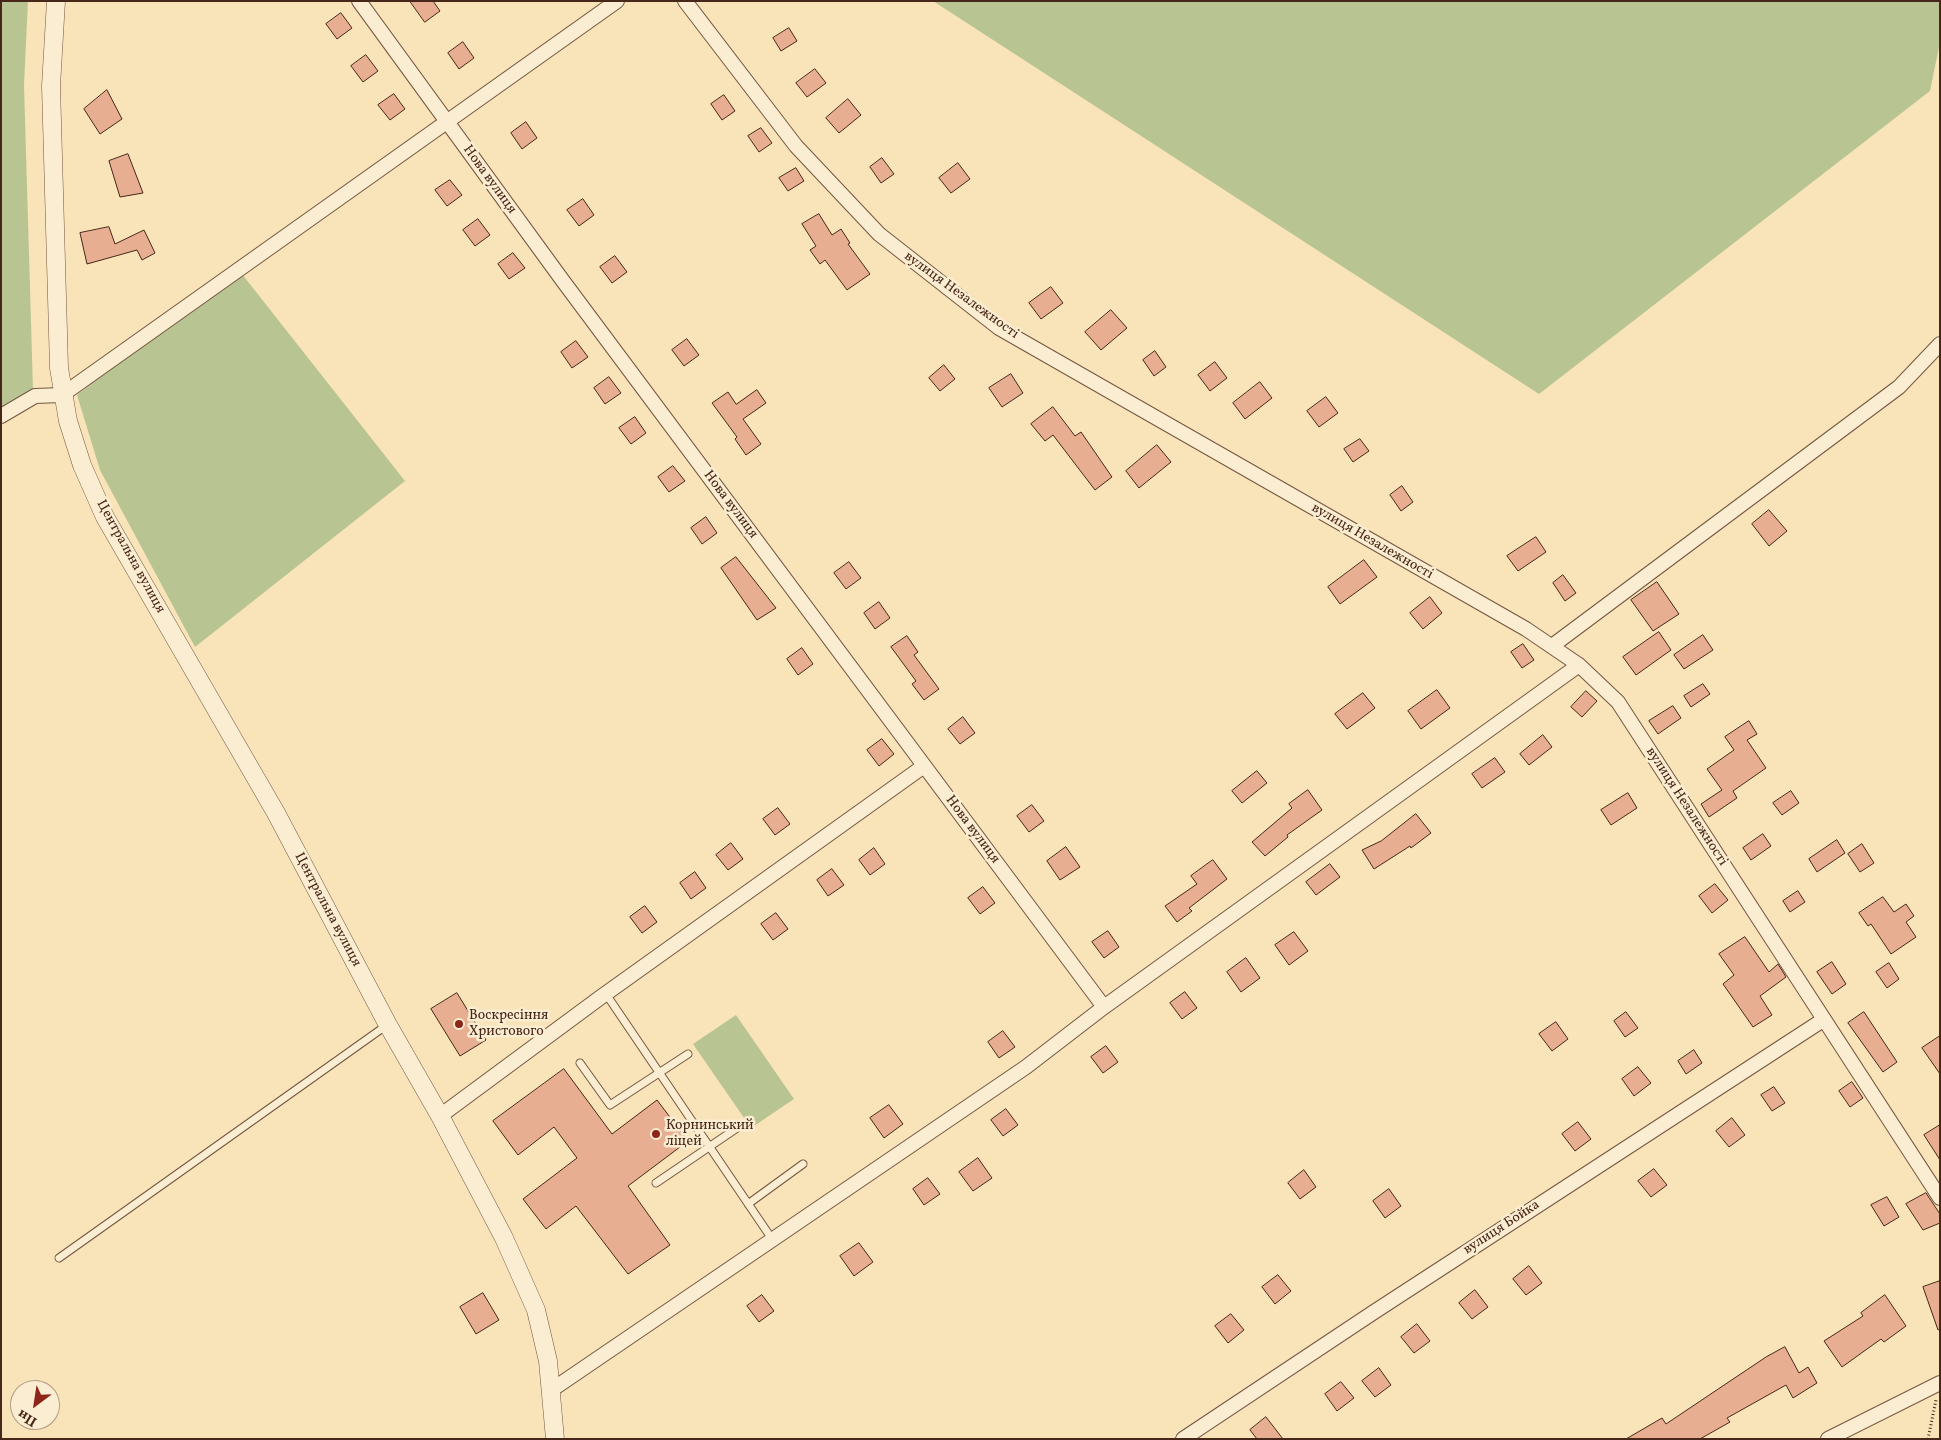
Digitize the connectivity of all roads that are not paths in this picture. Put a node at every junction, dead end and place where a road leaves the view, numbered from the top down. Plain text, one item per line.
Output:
1 (56, 1) edge
2 (359, 1) edge
3 (616, 1) edge
4 (687, 2) edge
5 (447, 122) junction
6 (1940, 344) edge
7 (62, 395) junction
8 (1, 416) edge
9 (1552, 646) junction
10 (1579, 664) junction
11 (924, 766) junction
12 (606, 994) junction
13 (1104, 1007) junction
14 (1823, 1020) junction
15 (388, 1025) junction
16 (688, 1054) dead end
17 (580, 1063) dead end
18 (660, 1074) junction
19 (440, 1116) junction
20 (737, 1128) dead end
21 (710, 1147) junction
22 (803, 1164) dead end
23 (656, 1183) dead end
24 (1940, 1198) edge
25 (748, 1204) junction
26 (772, 1240) junction
27 (60, 1258) dead end
28 (1939, 1387) edge
29 (550, 1392) junction
30 (555, 1439) edge
31 (1183, 1439) edge
32 (1828, 1439) edge

1 - 7 street, Центральна вулиця
2 - 5 street, Нова вулиця
3 - 5 street
4 - 9 street, вулиця Незалежності
5 - 7 street
5 - 11 street, Нова вулиця
6 - 9 street
7 - 8 street
7 - 15 street, Центральна вулиця
9 - 10 street, вулиця Незалежності
10 - 13 street
10 - 14 street, вулиця Незалежності
11 - 12 street
11 - 13 street, Нова вулиця
12 - 18 lane
12 - 19 street
13 - 26 street
14 - 24 street, вулиця Незалежності
14 - 31 street, вулиця Бойка
15 - 19 street, Центральна вулиця
15 - 27 lane
16 - 18 lane
17 - 18 lane
18 - 21 lane
19 - 29 street, Центральна вулиця
20 - 21 lane
21 - 23 lane
21 - 25 lane
22 - 25 lane
25 - 26 lane
26 - 29 street
28 - 32 street
29 - 30 street, Центральна вулиця

